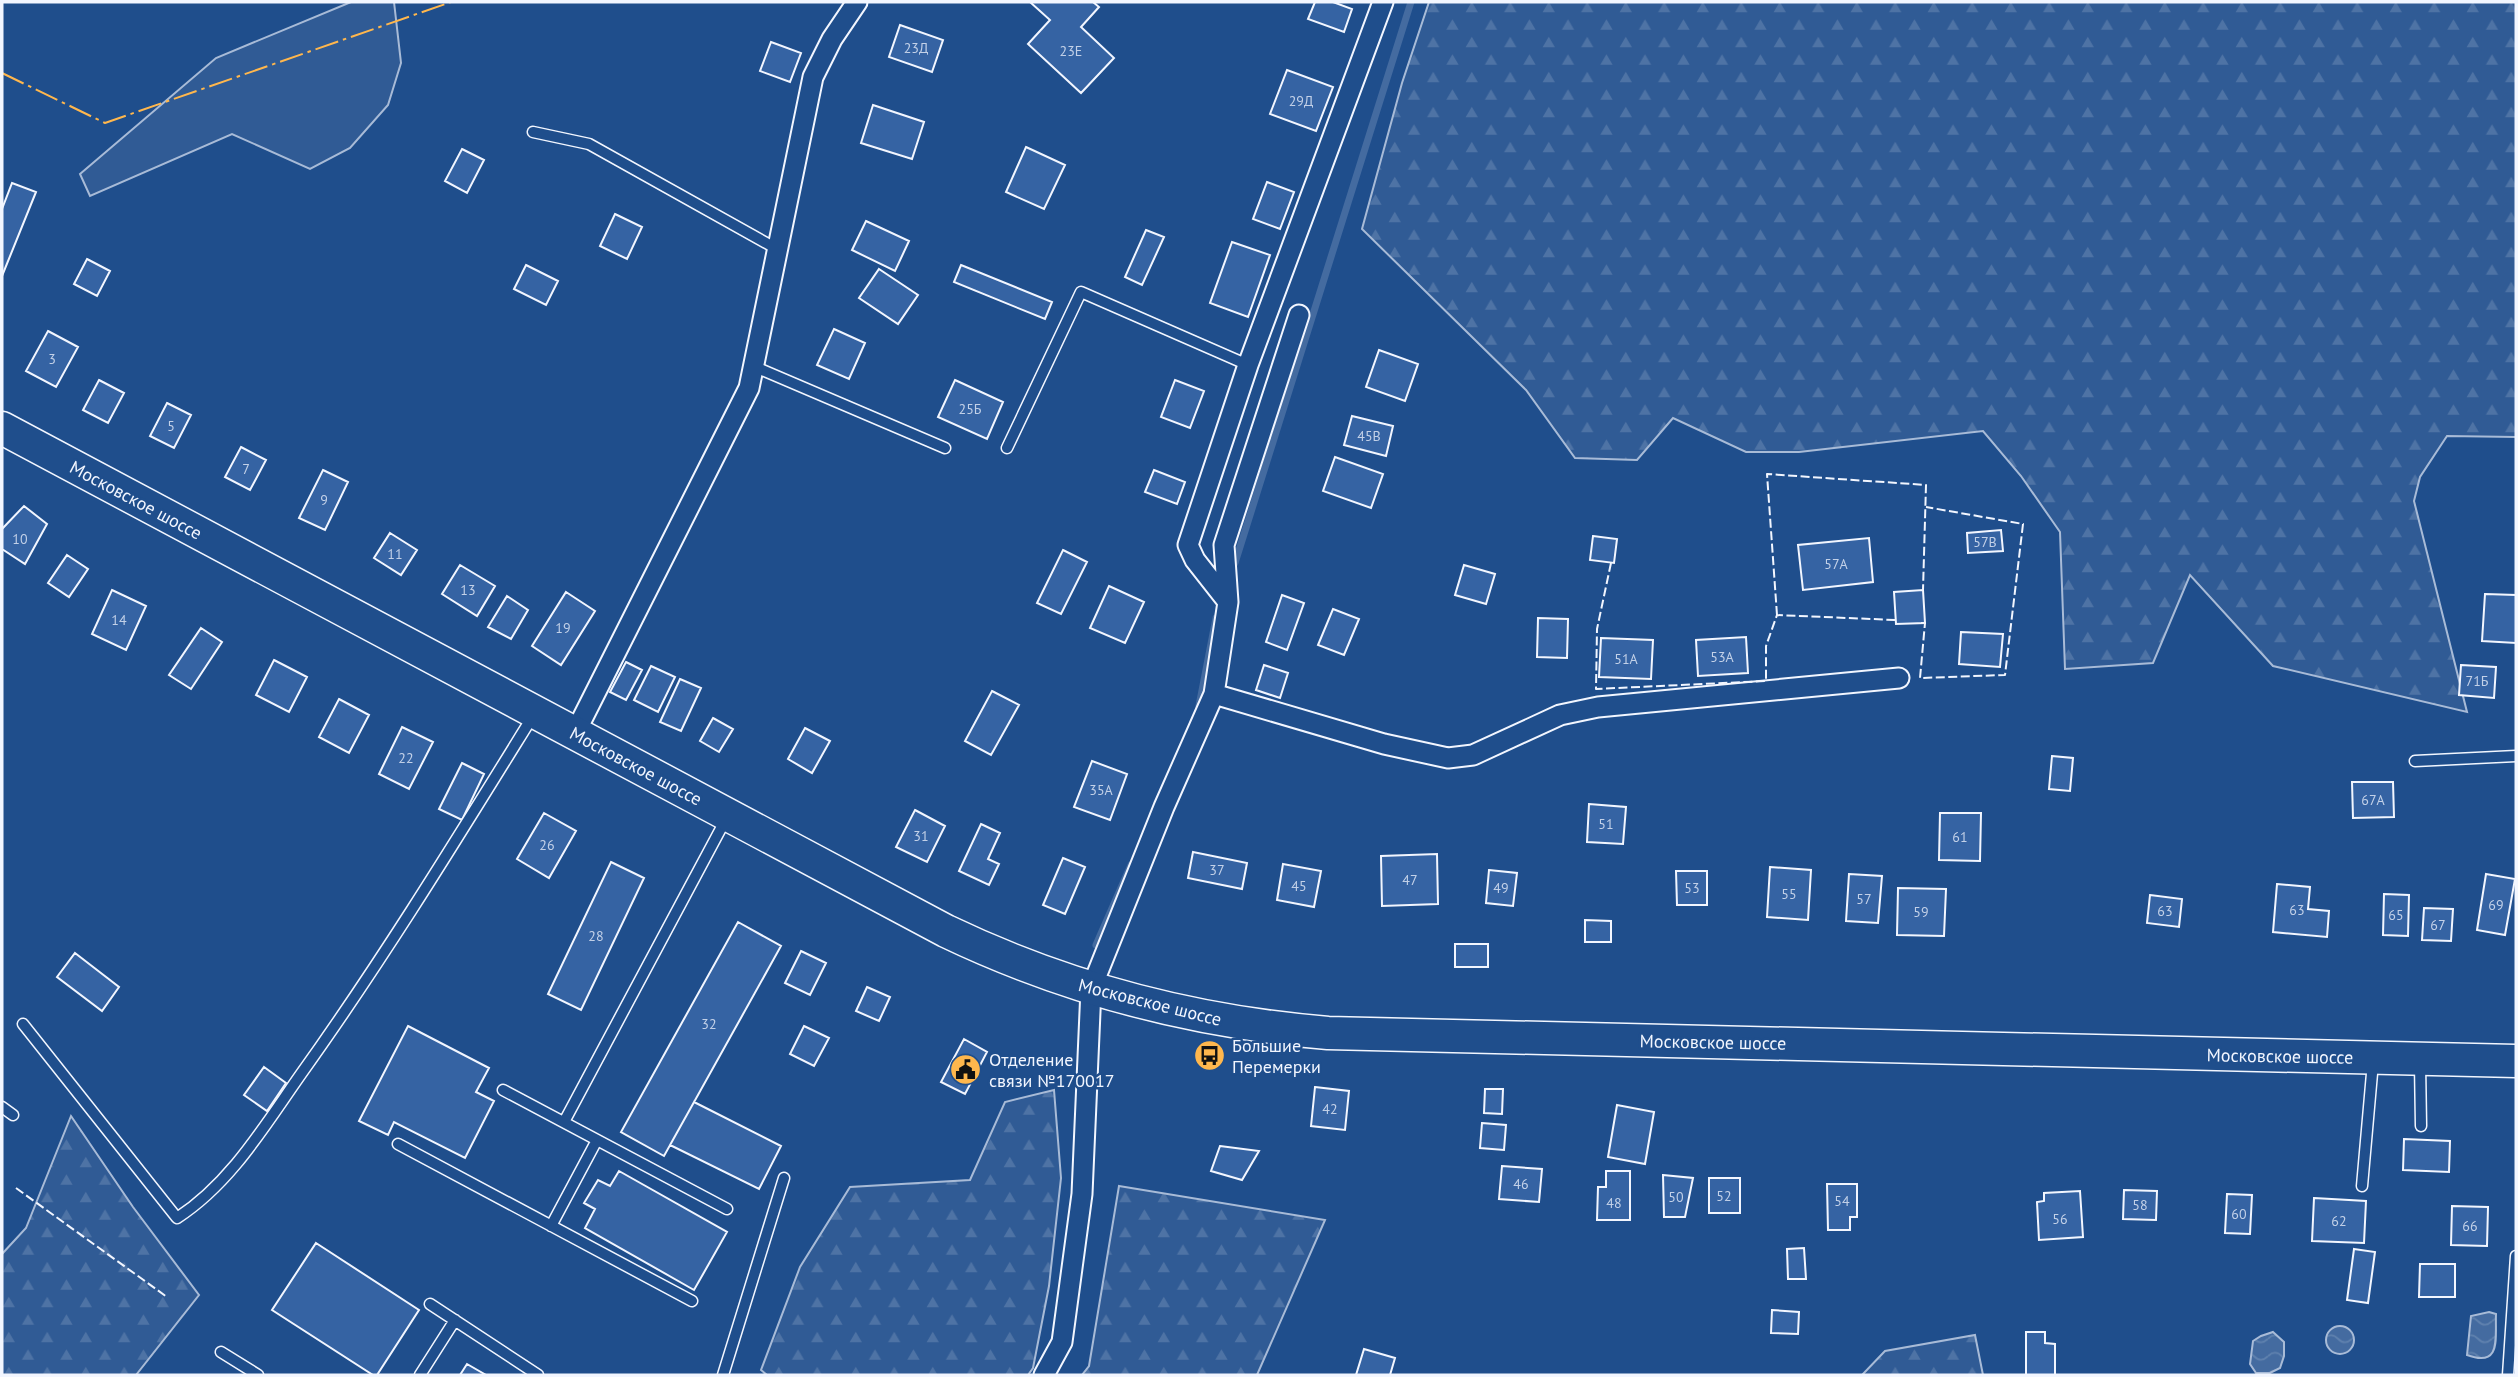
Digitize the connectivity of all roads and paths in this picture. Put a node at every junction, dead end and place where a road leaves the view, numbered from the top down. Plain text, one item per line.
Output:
1 (857, 2) edge
2 (1383, 2) edge
3 (533, 131) dead end
4 (777, 249) junction
5 (1299, 315) dead end
6 (1248, 365) junction
7 (753, 366) junction
8 (2, 428) edge
9 (945, 448) dead end
10 (1007, 448) dead end
11 (1228, 602) junction
12 (1899, 678) dead end
13 (1214, 694) junction
14 (535, 713) junction
15 (575, 733) junction
16 (2516, 755) edge
17 (2415, 761) dead end
18 (728, 815) junction
19 (1091, 989) junction
20 (23, 1024) dead end
21 (2373, 1058) junction
22 (2420, 1059) junction
23 (2516, 1061) edge
24 (503, 1090) dead end
25 (2, 1107) edge
26 (13, 1115) dead end
27 (564, 1122) junction
28 (2421, 1126) dead end
29 (597, 1140) junction
30 (398, 1144) dead end
31 (784, 1178) dead end
32 (2362, 1186) dead end
33 (727, 1209) dead end
34 (551, 1226) junction
35 (2516, 1256) edge
36 (692, 1301) dead end
37 (430, 1304) dead end
38 (455, 1320) junction
39 (222, 1352) dead end
40 (258, 1375) edge
41 (420, 1375) edge
42 (538, 1375) edge
43 (723, 1375) edge
44 (1044, 1375) edge
45 (2508, 1375) edge

1 - 4 street
2 - 6 street
3 - 4 lane
4 - 7 street
5 - 11 street
6 - 10 lane
6 - 11 street
7 - 9 lane
7 - 15 street
8 - 14 main road, Московское шоссе
11 - 13 street
12 - 13 street
13 - 19 street
14 - 15 main road, Московское шоссе
14 - 20 lane
15 - 18 main road, Московское шоссе
16 - 17 lane
18 - 19 main road, Московское шоссе
18 - 27 lane
19 - 21 main road, Московское шоссе
19 - 44 street
21 - 22 main road, Московское шоссе
21 - 32 lane
22 - 23 main road, Московское шоссе
22 - 28 lane
24 - 27 lane
25 - 26 lane
27 - 29 lane
29 - 33 lane
29 - 34 lane
30 - 34 lane
31 - 43 lane
34 - 36 lane
35 - 45 lane
37 - 38 lane
38 - 41 lane
38 - 42 lane
39 - 40 lane

